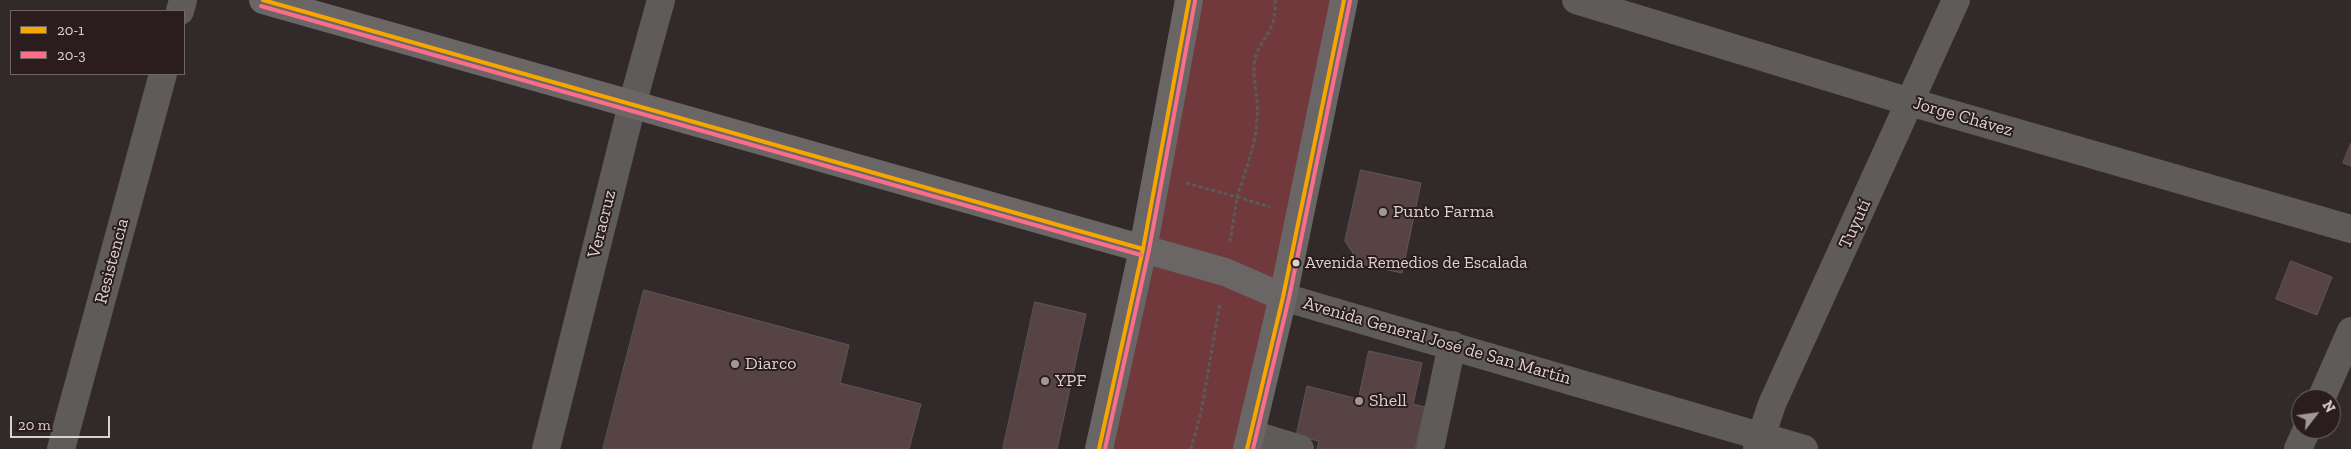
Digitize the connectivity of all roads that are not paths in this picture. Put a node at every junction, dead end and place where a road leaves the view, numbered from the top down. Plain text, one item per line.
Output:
1 (263, 0) edge
2 (661, 0) edge
3 (1189, 0) edge
4 (1344, 0) edge
5 (1576, 0) edge
6 (1956, 0) edge
7 (163, 75) edge
8 (1910, 102) junction
9 (632, 105) junction
10 (2351, 229) edge
11 (1143, 249) junction
12 (1283, 297) junction
13 (2351, 331) edge
14 (1452, 345) junction
15 (2325, 389) edge
16 (1249, 442) edge
17 (1759, 442) edge
18 (61, 449) edge
19 (546, 449) edge
20 (1100, 449) edge
21 (1300, 449) edge
22 (1430, 449) edge
23 (1804, 449) edge

1 - 9 main road, Avenida General José de San Martín
2 - 9 street, Veracruz
3 - 11 main road
4 - 12 main road
5 - 8 street, Jorge Chávez
6 - 8 street, Tuyutí
7 - 18 street, Resistencia
8 - 10 street, Jorge Chávez
8 - 17 street, Tuyutí
9 - 11 main road, Avenida General José de San Martín
9 - 19 street, Veracruz
11 - 12 main road, Avenida General José de San Martín
11 - 20 main road
12 - 14 street, Avenida General José de San Martín
12 - 16 main road
13 - 15 street
14 - 17 street, Avenida General José de San Martín
14 - 22 street
16 - 21 street
17 - 23 street, Avenida General José de San Martín

